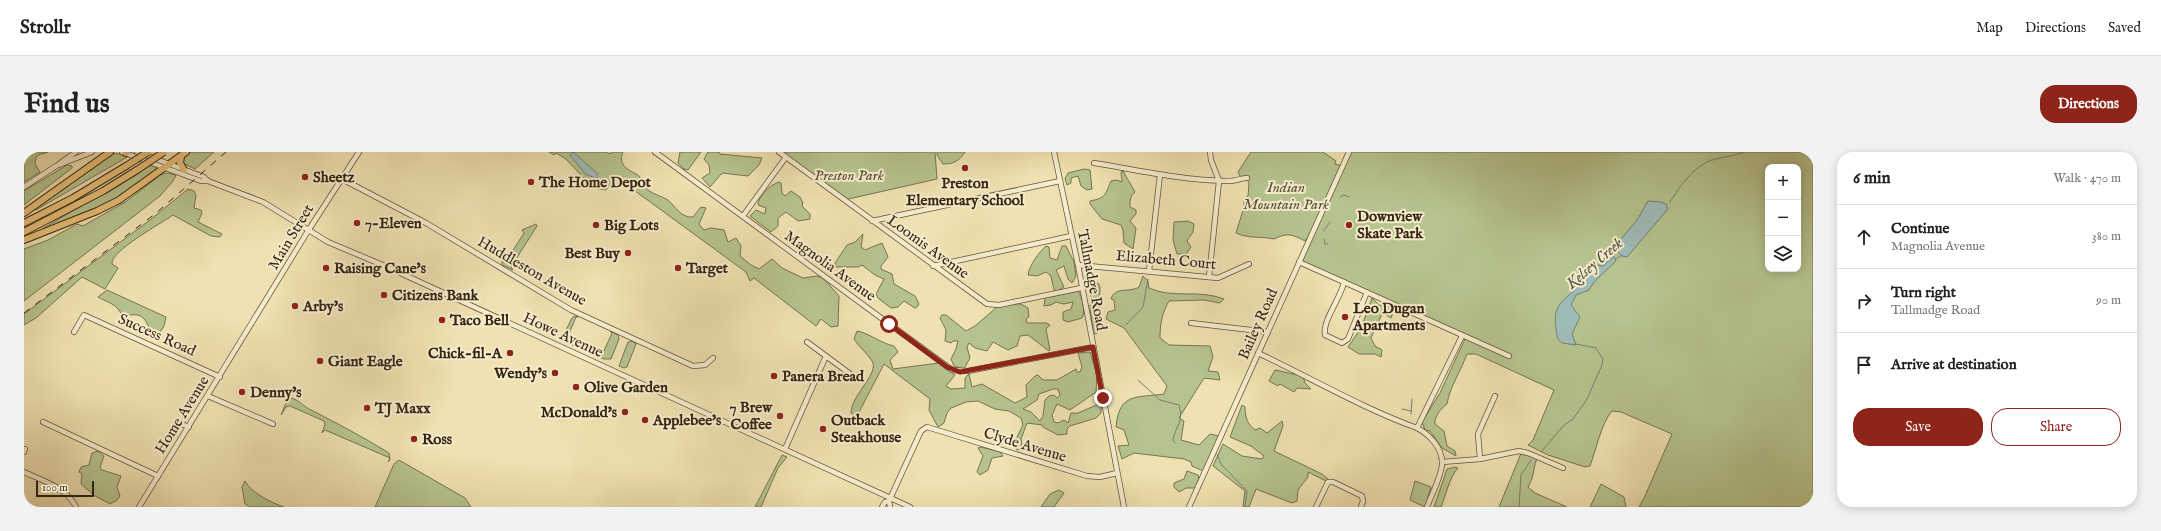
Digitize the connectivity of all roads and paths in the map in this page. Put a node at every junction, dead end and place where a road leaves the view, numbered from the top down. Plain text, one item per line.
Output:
1 (76, 152) edge
2 (92, 152) edge
3 (110, 152) edge
4 (124, 152) edge
5 (137, 152) edge
6 (148, 152) edge
7 (165, 152) edge
8 (359, 152) edge
9 (655, 152) edge
10 (779, 152) edge
11 (1054, 152) edge
12 (1210, 152) edge
13 (1349, 152) edge
14 (183, 154) edge
15 (786, 157) junction
16 (1094, 164) dead end
17 (56, 166) junction
18 (167, 166) junction
19 (184, 170) junction
20 (1160, 175) junction
21 (1247, 178) dead end
22 (342, 179) junction
23 (208, 181) junction
24 (1060, 181) junction
25 (1219, 181) junction
26 (24, 187) edge
27 (24, 213) edge
28 (743, 216) junction
29 (872, 221) junction
30 (24, 223) edge
31 (308, 231) junction
32 (24, 232) edge
33 (1071, 236) junction
34 (24, 240) edge
35 (1299, 262) junction
36 (1249, 264) dead end
37 (1078, 265) junction
38 (933, 266) junction
39 (1149, 271) junction
40 (1208, 277) junction
41 (1344, 282) junction
42 (1081, 288) junction
43 (1367, 292) junction
44 (1191, 323) dead end
45 (74, 332) dead end
46 (1268, 332) junction
47 (245, 336) joint
48 (1462, 336) junction
49 (807, 342) dead end
50 (1093, 347) junction
51 (1258, 354) junction
52 (826, 356) junction
53 (1509, 356) dead end
54 (713, 358) dead end
55 (220, 377) junction
56 (857, 380) dead end
57 (208, 396) junction
58 (1495, 396) dead end
59 (43, 422) dead end
60 (179, 423) dead end
61 (273, 424) dead end
62 (189, 427) junction
63 (1417, 428) junction
64 (785, 449) junction
65 (1480, 459) junction
66 (1442, 462) junction
67 (1562, 468) dead end
68 (24, 472) edge
69 (1117, 473) junction
70 (158, 476) junction
71 (890, 499) junction
72 (76, 507) edge
73 (139, 507) edge
74 (882, 507) edge
75 (890, 507) edge
76 (910, 507) edge
77 (1124, 507) edge
78 (1190, 507) edge
79 (1316, 507) edge
80 (1361, 507) edge
81 (1427, 507) edge

1 - 17 street
2 - 17 street
3 - 27 highway
4 - 18 street, Howe Avenue
5 - 18 street, Howe Avenue
6 - 30 highway, bridge
7 - 32 highway, bridge
8 - 22 street, Main Street
9 - 28 street, Magnolia Avenue
10 - 15 street, Loomis Avenue
11 - 24 street, Tallmadge Road
12 - 25 street
13 - 35 street, Bailey Road
14 - 18 highway
14 - 19 highway
15 - 28 street
15 - 29 street, Loomis Avenue
16 - 20 street
17 - 26 street
18 - 19 street, Howe Avenue
18 - 23 street, Howe Avenue
18 - 34 highway
19 - 23 street, Howe Avenue
20 - 25 street
20 - 39 street
21 - 25 street
22 - 31 street, Main Street
22 - 54 street, Huddleston Avenue
23 - 31 street, Howe Avenue
24 - 29 street
24 - 33 street, Tallmadge Road
25 - 40 street
28 - 50 street, Magnolia Avenue
29 - 38 street, Loomis Avenue
31 - 47 street, Main Street
31 - 64 street, Howe Avenue
33 - 37 street, Tallmadge Road
33 - 38 street
35 - 41 street
35 - 46 street, Bailey Road
36 - 40 street, Elizabeth Court
37 - 39 street, Elizabeth Court
37 - 42 street, Tallmadge Road
38 - 42 street, Loomis Avenue
39 - 40 street, Elizabeth Court
41 - 43 street
41 - 43 street
42 - 50 street, Tallmadge Road
43 - 48 street
44 - 46 street
45 - 55 street, Success Road
46 - 51 street, Bailey Road
47 - 55 street, Home Avenue
48 - 53 street
48 - 63 street
49 - 52 street
50 - 69 street, Tallmadge Road
51 - 63 street
51 - 78 street, Bailey Road
52 - 56 street
52 - 64 street
55 - 57 street, Home Avenue
57 - 61 street
57 - 62 street, Home Avenue
58 - 65 street
59 - 70 street
60 - 62 street
62 - 70 street, Home Avenue
63 - 66 street
64 - 71 street, Howe Avenue
65 - 66 street
65 - 67 street
66 - 81 street
68 - 72 street
69 - 71 street, Clyde Avenue
69 - 77 street, Tallmadge Road
70 - 73 street, Home Avenue
71 - 74 street
71 - 75 street
71 - 76 street, Howe Avenue
79 - 80 street

